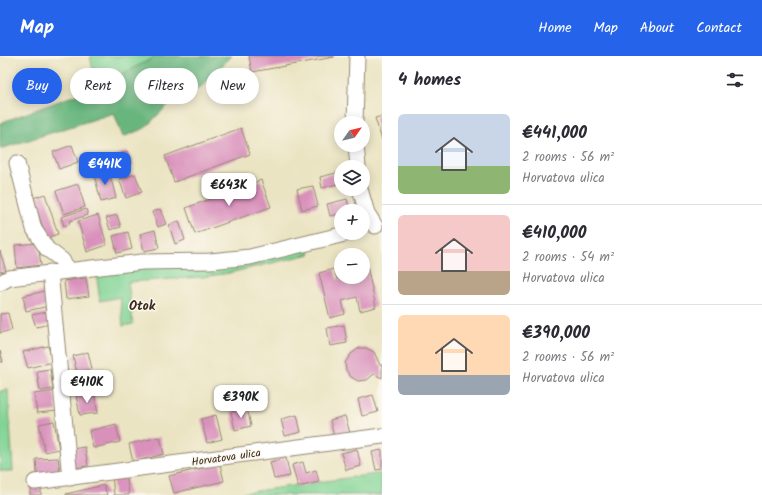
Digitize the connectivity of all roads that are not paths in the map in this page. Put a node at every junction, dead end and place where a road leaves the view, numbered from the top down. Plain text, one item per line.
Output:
1 (357, 56) edge
2 (355, 116) edge
3 (17, 163) dead end
4 (362, 196) edge
5 (373, 227) edge
6 (334, 237) edge
7 (69, 270) junction
8 (50, 272) junction
9 (0, 283) edge
10 (382, 436) edge
11 (70, 478) junction
12 (35, 482) dead end

1 - 2 street
3 - 7 street
4 - 5 street
6 - 7 street
7 - 8 street
8 - 9 street
8 - 11 street
10 - 11 street, Horvatova ulica
11 - 12 street, Horvatova ulica

